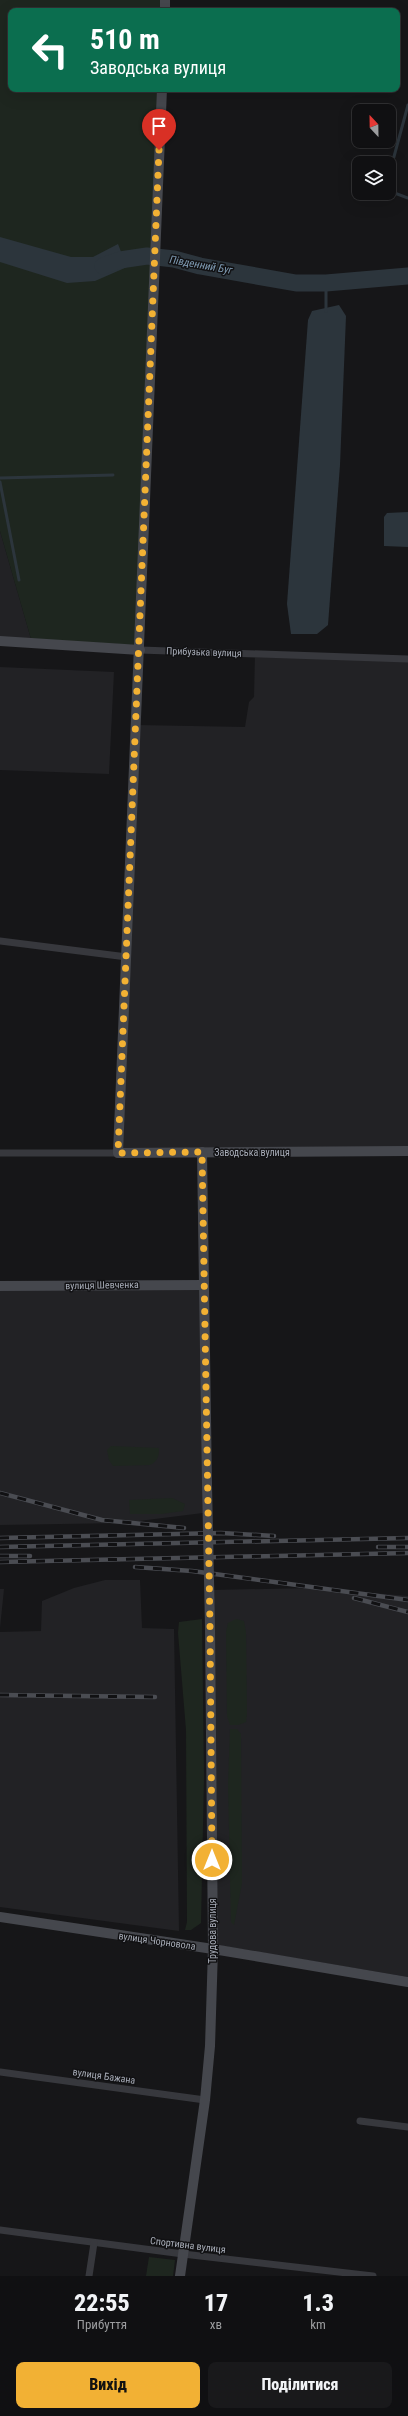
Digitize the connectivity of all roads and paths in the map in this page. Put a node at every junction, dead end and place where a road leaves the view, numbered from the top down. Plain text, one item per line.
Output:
1 (162, 92) edge
2 (0, 641) edge
3 (140, 650) junction
4 (408, 659) edge
5 (0, 941) edge
6 (127, 957) junction
7 (408, 1151) edge
8 (202, 1152) junction
9 (0, 1153) edge
10 (118, 1153) junction
11 (204, 1285) junction
12 (0, 1286) edge
13 (0, 1917) edge
14 (213, 1949) junction
15 (408, 1982) edge
16 (0, 2072) edge
17 (205, 2100) junction
18 (360, 2121) dead end
19 (408, 2127) edge
20 (0, 2230) edge
21 (94, 2243) junction
22 (183, 2254) junction
23 (89, 2276) edge
24 (180, 2276) edge
25 (373, 2276) edge

1 - 3 main road
2 - 3 main road, Прибузька вулиця
3 - 4 street, Прибузька вулиця
3 - 6 main road
5 - 6 street
6 - 10 main road
7 - 8 main road, Заводська вулиця
8 - 10 main road, Заводська вулиця
8 - 11 main road, Трудова вулиця
9 - 10 street, Заводська вулиця
11 - 12 main road, вулиця Шевченка
11 - 14 main road, Трудова вулиця, bridge
13 - 14 main road, вулиця Чорновола
14 - 15 main road, вулиця Чорновола
14 - 17 main road, Трудова вулиця
16 - 17 street, вулиця Бажана
17 - 22 main road, Трудова вулиця
18 - 19 street
20 - 21 street, Спортивна вулиця
21 - 22 street, Спортивна вулиця
21 - 23 street
22 - 24 main road, Трудова вулиця
22 - 25 street, Спортивна вулиця

